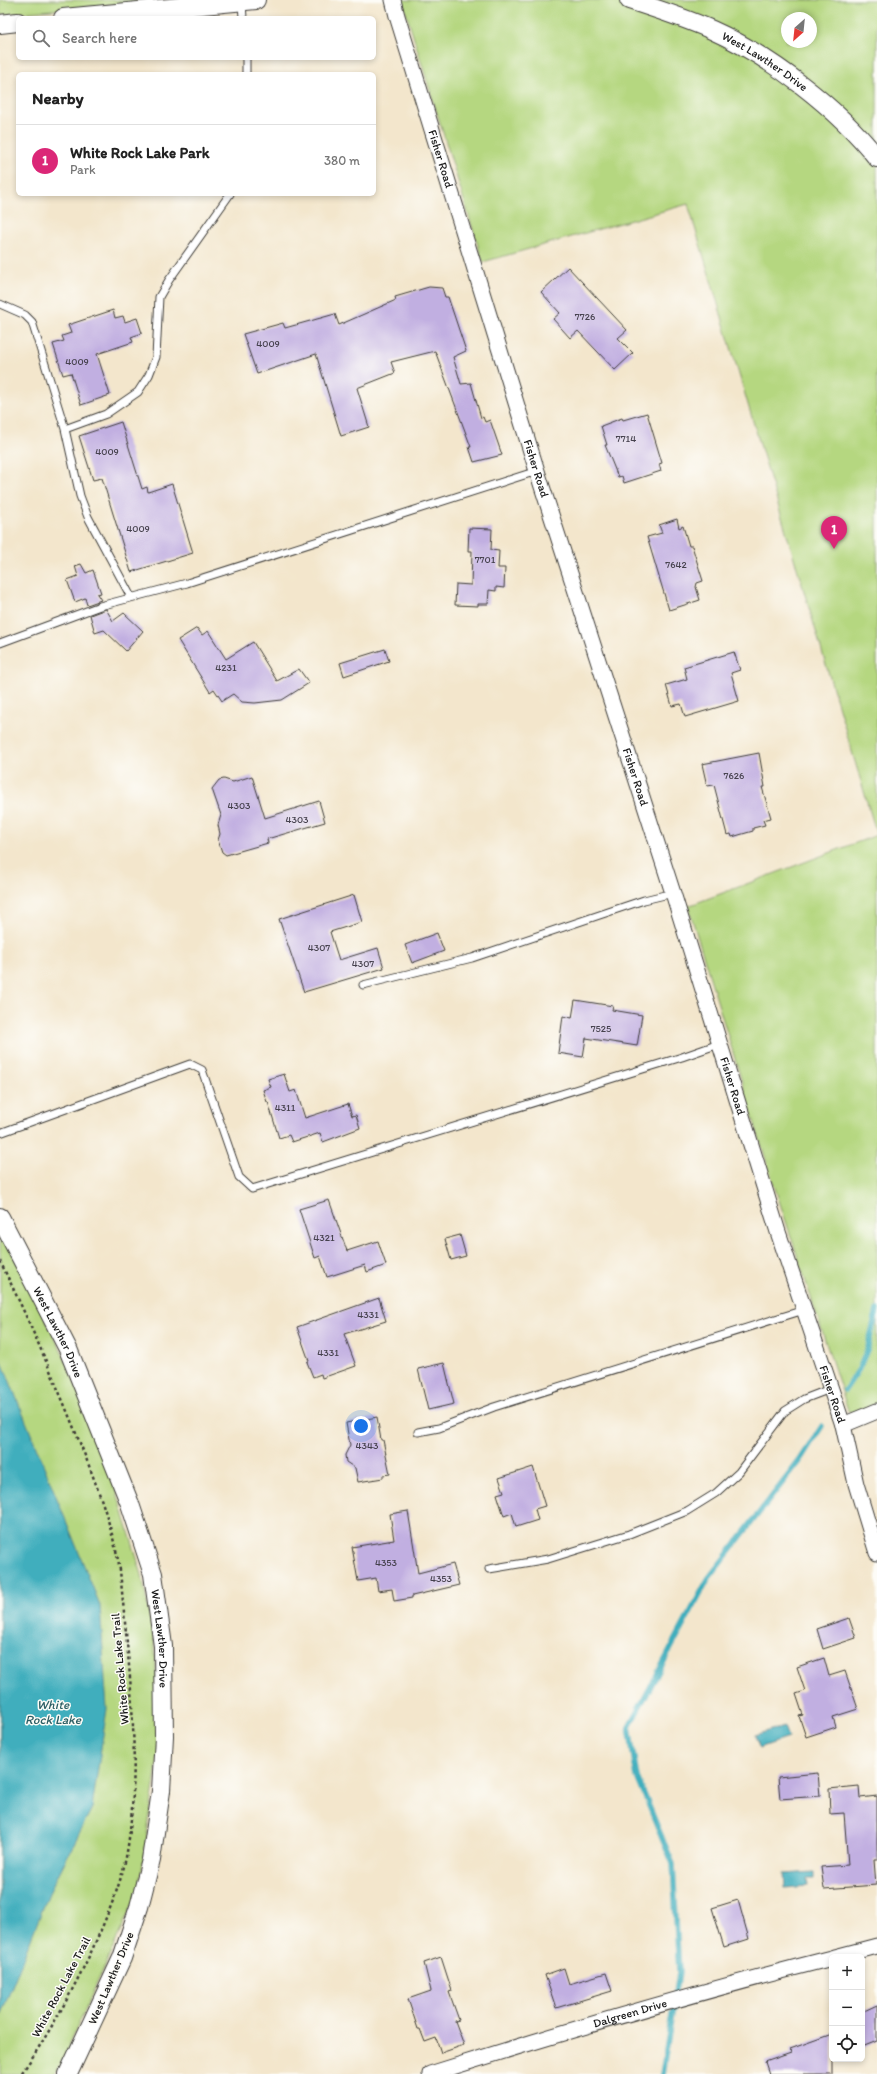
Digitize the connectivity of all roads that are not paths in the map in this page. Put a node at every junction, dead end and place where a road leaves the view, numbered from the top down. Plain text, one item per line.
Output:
1 (393, 0) edge
2 (629, 0) edge
3 (247, 6) edge
4 (94, 16) edge
5 (16, 22) edge
6 (0, 24) edge
7 (246, 60) edge
8 (246, 72) edge
9 (877, 158) edge
10 (229, 196) edge
11 (0, 304) edge
12 (65, 429) junction
13 (537, 471) junction
14 (131, 597) junction
15 (0, 643) edge
16 (673, 893) junction
17 (363, 985) dead end
18 (719, 1044) junction
19 (0, 1133) edge
20 (0, 1217) edge
21 (804, 1310) junction
22 (830, 1389) junction
23 (877, 1410) edge
24 (843, 1424) junction
25 (418, 1432) dead end
26 (877, 1553) edge
27 (489, 1569) dead end
28 (877, 1946) edge
29 (846, 1954) edge
30 (829, 1959) edge
31 (68, 2074) edge
32 (430, 2074) edge

1 - 13 street, Fisher Road
2 - 9 street, West Lawther Drive
3 - 4 street
5 - 6 street
7 - 8 lane
10 - 12 lane
11 - 12 lane
12 - 14 lane
13 - 14 lane
13 - 16 street, Fisher Road
14 - 15 lane
16 - 17 lane
16 - 18 street, Fisher Road
18 - 19 lane
18 - 21 street, Fisher Road
20 - 31 street, West Lawther Drive
21 - 22 street, Fisher Road
21 - 25 lane
22 - 24 street, Fisher Road
22 - 27 lane
23 - 24 street
24 - 26 street, Fisher Road
28 - 29 street
30 - 32 street, Dalgreen Drive

